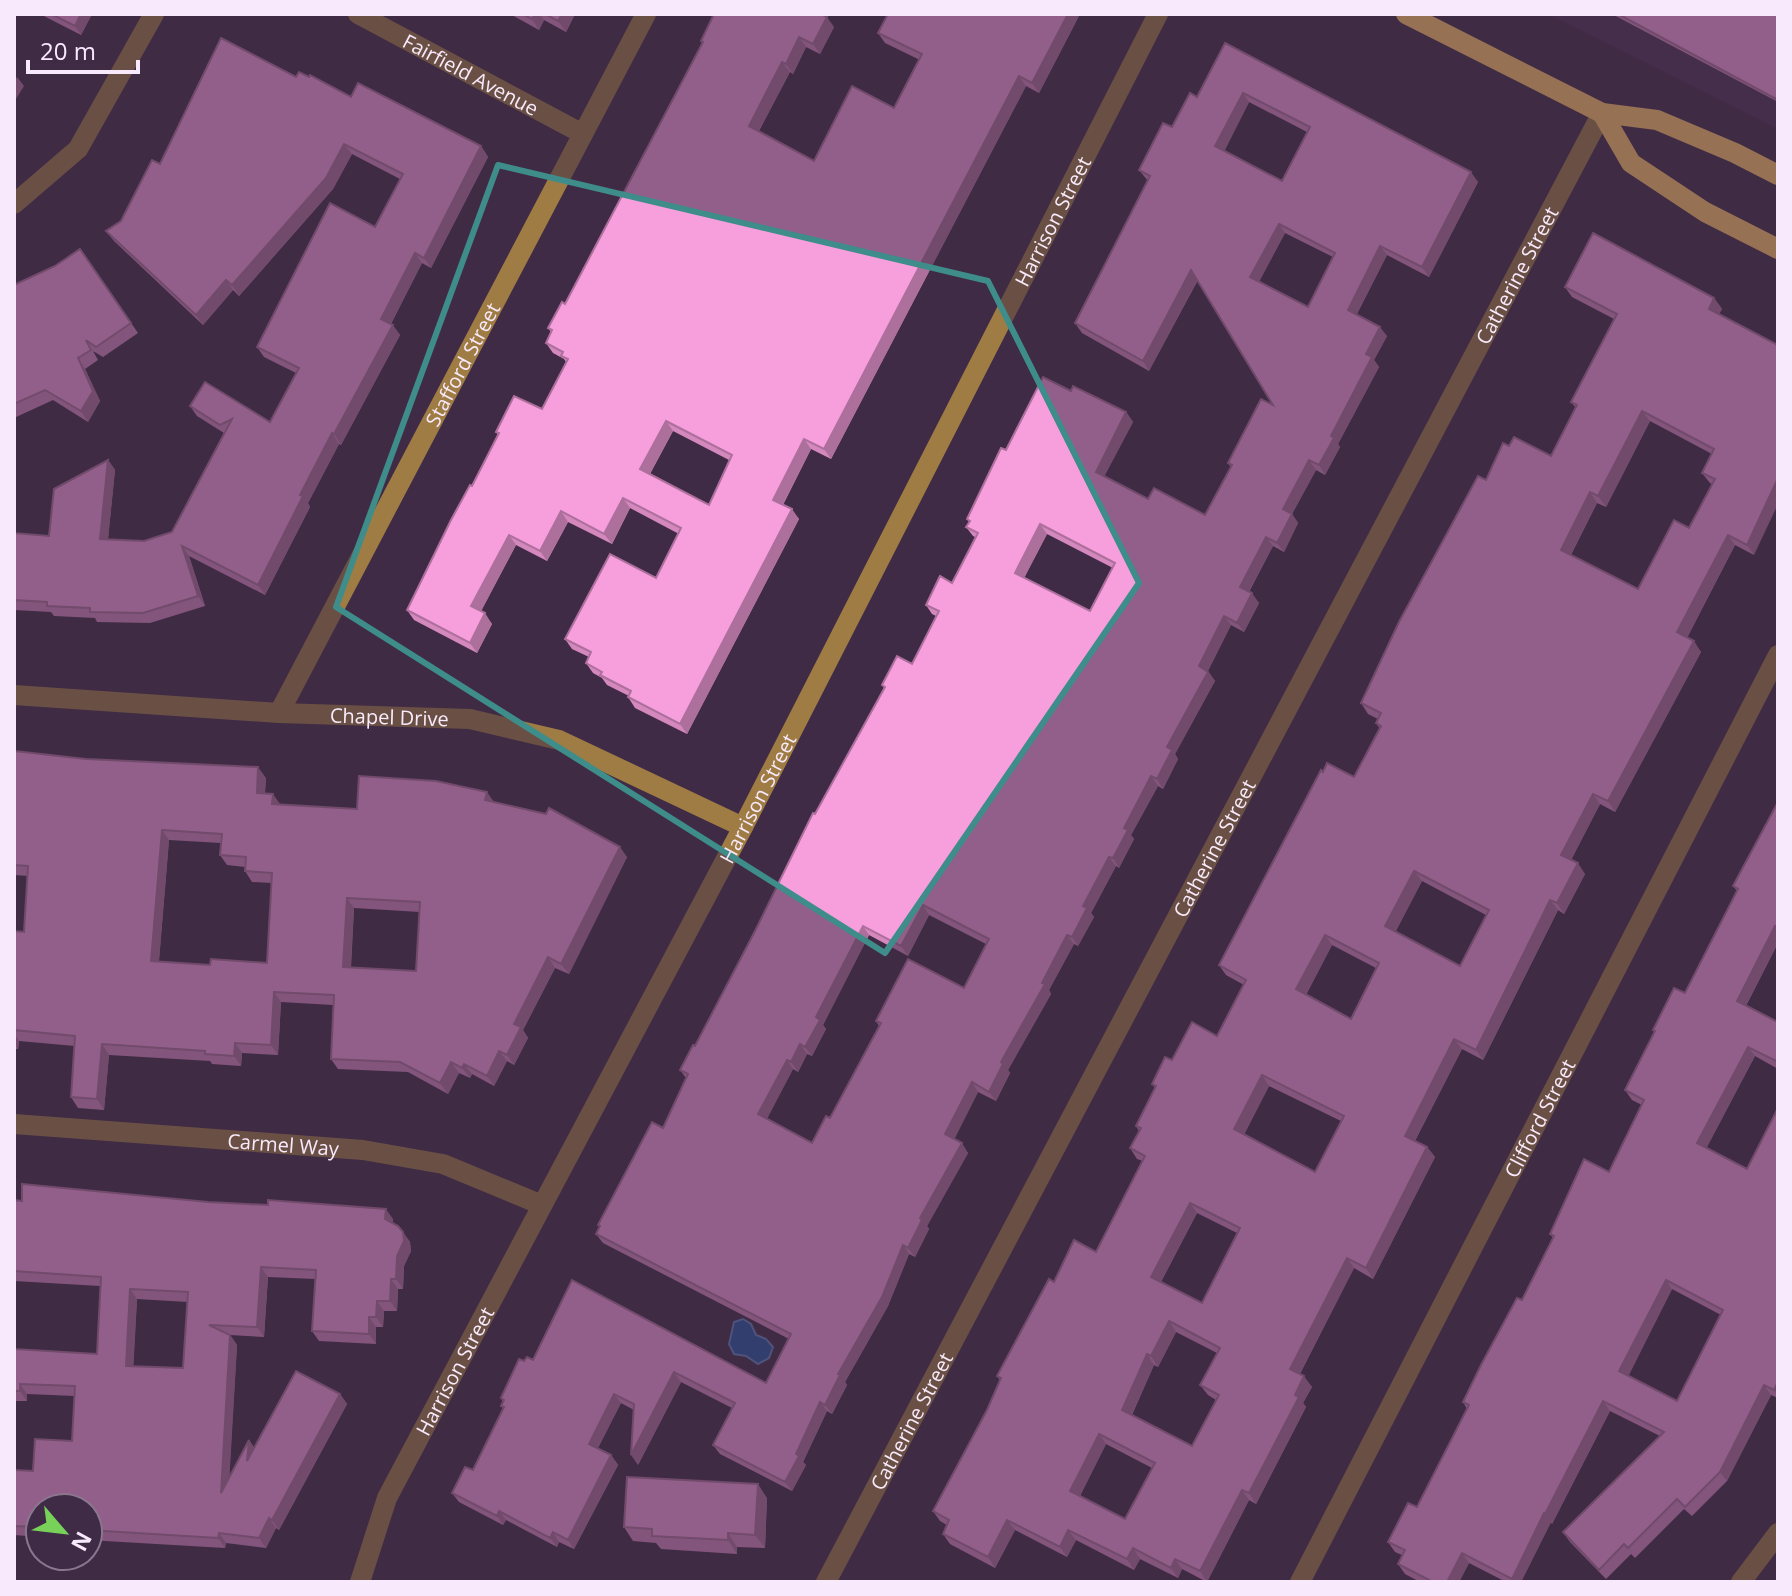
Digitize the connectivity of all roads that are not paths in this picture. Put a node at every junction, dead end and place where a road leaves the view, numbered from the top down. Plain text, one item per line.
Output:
1 (154, 14) edge
2 (358, 14) edge
3 (646, 14) edge
4 (1158, 14) edge
5 (1406, 14) edge
6 (1602, 113) junction
7 (583, 134) junction
8 (1778, 175) edge
9 (14, 204) edge
10 (1778, 249) edge
11 (1778, 655) edge
12 (14, 695) edge
13 (279, 713) junction
14 (743, 827) junction
15 (14, 1124) edge
16 (542, 1205) junction
17 (1778, 1533) edge
18 (360, 1582) edge
19 (826, 1582) edge
20 (1300, 1582) edge
21 (1741, 1582) edge

1 - 9 street
2 - 7 street, Fairfield Avenue
3 - 7 street, Stafford Street
4 - 14 street, Harrison Street
5 - 6 main road
6 - 8 main road
6 - 10 main road
6 - 19 street, Catherine Street
7 - 13 street, Stafford Street
11 - 20 street, Clifford Street
12 - 13 street, Chapel Drive
13 - 14 street, Chapel Drive
14 - 16 street, Harrison Street
15 - 16 street, Carmel Way
16 - 18 street, Harrison Street
17 - 21 street

